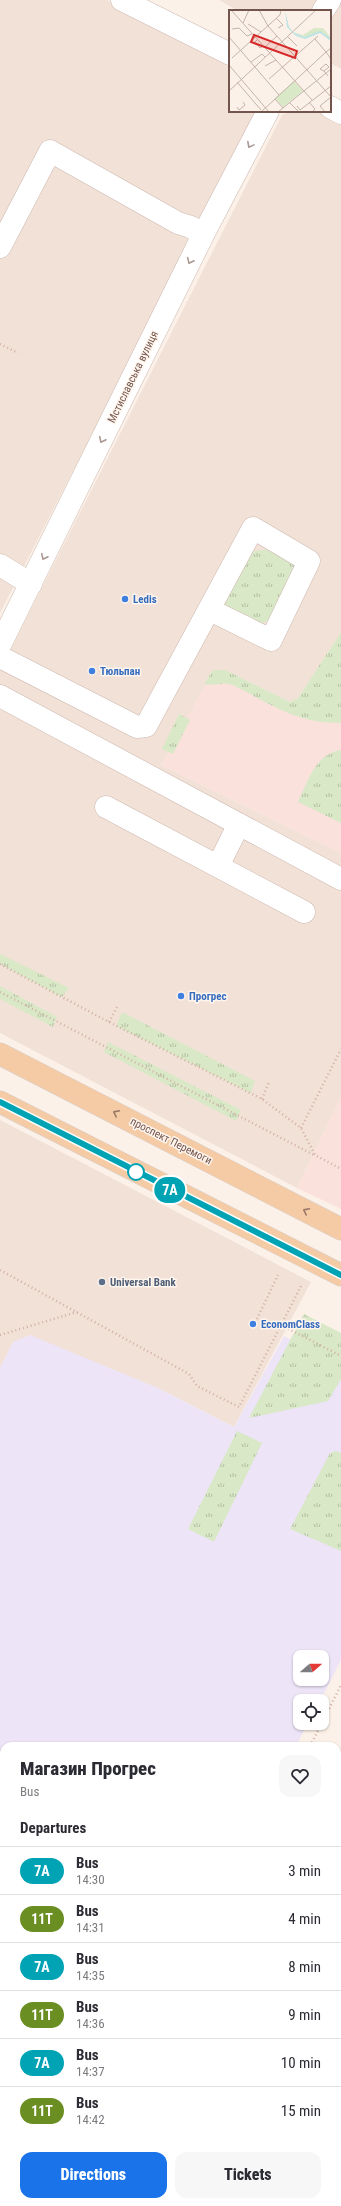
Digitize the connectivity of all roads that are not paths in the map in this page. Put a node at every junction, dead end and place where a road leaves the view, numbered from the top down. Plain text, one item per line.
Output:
1 (122, 0) edge
2 (330, 0) edge
3 (325, 10) edge
4 (229, 54) edge
5 (331, 108) edge
6 (267, 112) edge
7 (341, 113) edge
8 (203, 235) junction
9 (0, 247) edge
10 (0, 566) edge
11 (31, 584) junction
12 (210, 610) junction
13 (0, 645) edge
14 (0, 657) edge
15 (0, 696) edge
16 (106, 807) dead end
17 (239, 824) junction
18 (218, 866) junction
19 (341, 879) edge
20 (304, 912) dead end
21 (0, 1054) edge
22 (0, 1102) edge
23 (341, 1229) edge
24 (341, 1275) edge

1 - 4 street
2 - 3 street
5 - 7 street
6 -> 8 street, Мстиславська вулиця
8 - 9 street
8 -> 11 street, Мстиславська вулиця
10 - 11 street
11 - 13 street, Мстиславська вулиця
12 - 12 street
12 - 14 street
15 - 17 street
16 - 18 street
17 - 18 street
17 - 19 street
18 - 20 street
23 -> 21 main road, проспект Перемоги
22 - 24 main road

